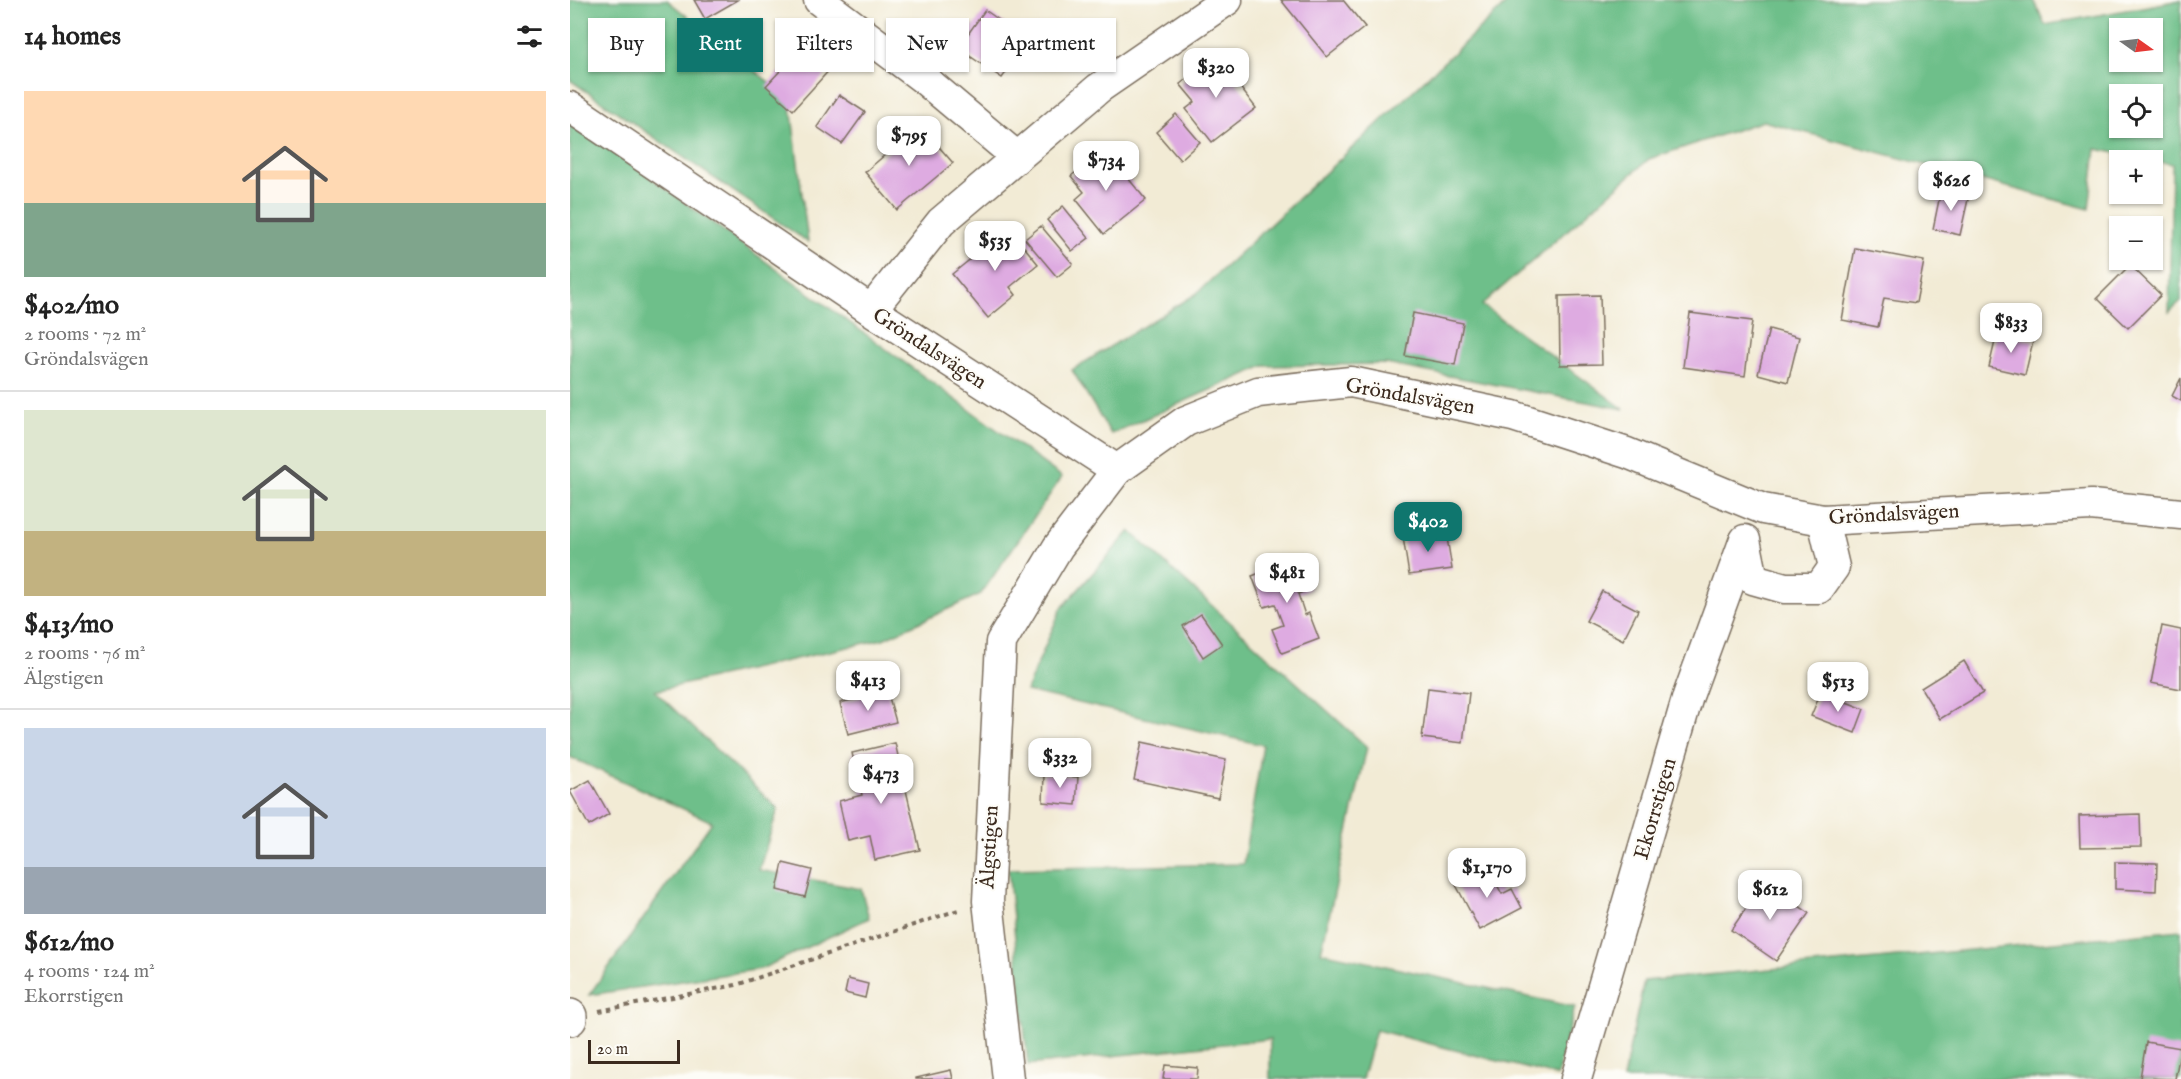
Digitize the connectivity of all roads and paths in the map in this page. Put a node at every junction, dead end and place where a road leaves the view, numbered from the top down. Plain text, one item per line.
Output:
1 (819, 0) edge
2 (1227, 0) edge
3 (570, 107) edge
4 (1017, 157) junction
5 (871, 310) junction
6 (1117, 470) junction
7 (1763, 509) junction
8 (2181, 514) edge
9 (1823, 520) junction
10 (1744, 542) junction
11 (988, 901) junction
12 (570, 1017) edge
13 (1008, 1079) edge
14 (1576, 1079) edge

1 - 4 street
2 - 4 street
3 - 5 street, Gröndalsvägen
4 - 5 street
5 - 6 street, Gröndalsvägen
6 - 7 street, Gröndalsvägen
6 - 11 street, Älgstigen
7 - 9 street, Gröndalsvägen
7 - 10 street, Ekorrstigen
8 - 9 street, Gröndalsvägen
9 - 10 street
10 - 14 street, Ekorrstigen
11 - 12 path
11 - 13 street, Älgstigen

